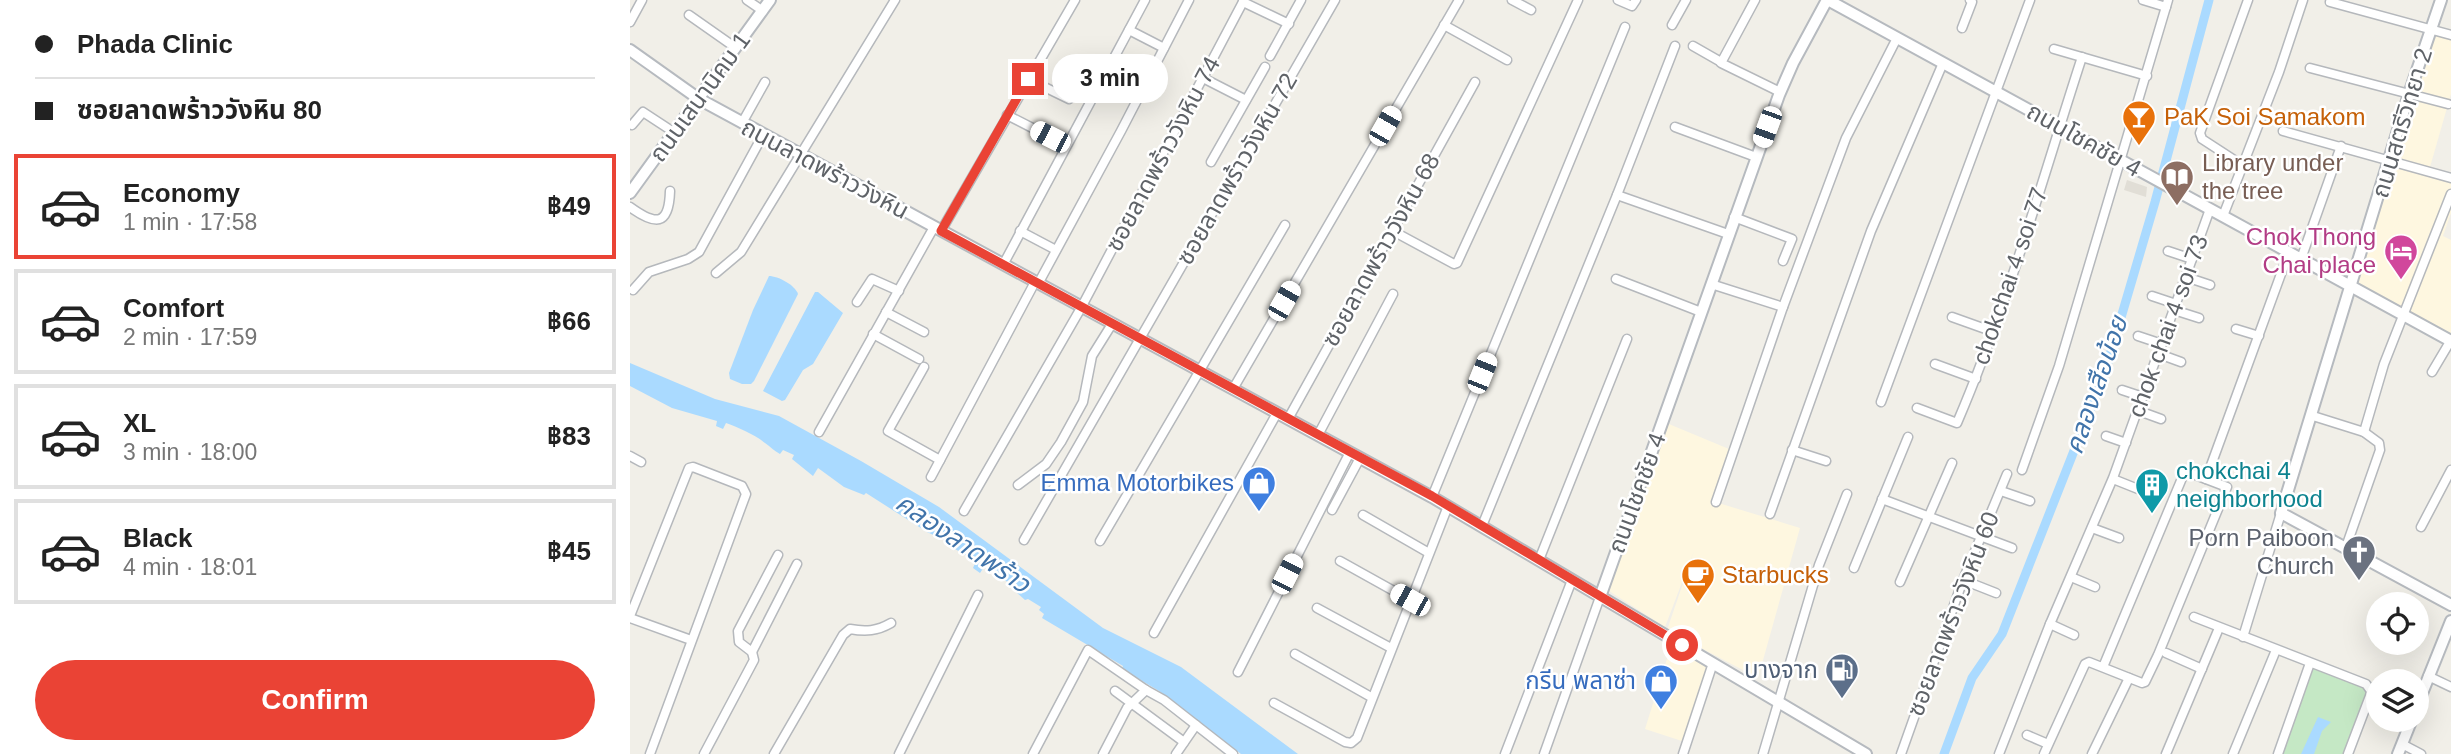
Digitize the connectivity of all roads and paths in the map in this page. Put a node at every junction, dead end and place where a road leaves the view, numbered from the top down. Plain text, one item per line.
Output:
1 (642, 0) edge
2 (747, 0) edge
3 (770, 0) edge
4 (895, 0) edge
5 (1075, 0) edge
6 (1145, 0) edge
7 (1189, 0) edge
8 (1301, 0) edge
9 (1335, 0) edge
10 (1459, 0) edge
11 (1513, 0) edge
12 (1578, 0) edge
13 (1618, 0) edge
14 (1636, 0) edge
15 (1686, 0) edge
16 (1755, 0) edge
17 (1827, 0) edge
18 (1970, 0) edge
19 (2029, 0) edge
20 (2143, 0) edge
21 (2248, 0) edge
22 (2302, 0) edge
23 (2441, 0) edge
24 (1244, 1) edge
25 (2330, 2) dead end
26 (2167, 3) edge
27 (1531, 10) dead end
28 (763, 11) junction
29 (689, 15) dead end
30 (630, 22) edge
31 (1289, 24) junction
32 (1444, 25) junction
33 (1672, 25) dead end
34 (1625, 27) dead end
35 (1962, 27) dead end
36 (2431, 29) junction
37 (1129, 30) junction
38 (2451, 35) edge
39 (1897, 38) junction
40 (1675, 46) dead end
41 (1693, 46) dead end
42 (736, 48) junction
43 (1164, 48) junction
44 (2054, 49) dead end
45 (630, 50) edge
46 (1270, 57) dead end
47 (2082, 57) junction
48 (1507, 60) dead end
49 (1721, 62) junction
50 (1943, 63) junction
51 (1265, 67) dead end
52 (2310, 68) dead end
53 (2147, 76) junction
54 (1203, 78) junction
55 (1028, 79) junction
56 (765, 82) dead end
57 (1475, 82) dead end
58 (1780, 92) junction
59 (1996, 92) junction
60 (2409, 94) junction
61 (699, 99) junction
62 (1069, 99) dead end
63 (1246, 100) junction
64 (2448, 104) dead end
65 (1007, 115) junction
66 (742, 123) junction
67 (632, 125) dead end
68 (1675, 127) dead end
69 (2059, 127) junction
70 (2283, 131) dead end
71 (675, 133) junction
72 (763, 135) junction
73 (1050, 137) dead end
74 (2341, 146) junction
75 (799, 155) junction
76 (1756, 157) junction
77 (2120, 160) junction
78 (2390, 161) junction
79 (1210, 162) dead end
80 (2242, 165) junction
81 (2451, 178) edge
82 (670, 191) dead end
83 (630, 193) edge
84 (2451, 194) edge
85 (1617, 195) junction
86 (630, 207) edge
87 (2210, 209) junction
88 (2223, 216) junction
89 (1734, 217) junction
90 (1285, 225) dead end
91 (937, 229) junction
92 (1391, 230) junction
93 (1020, 231) junction
94 (1728, 234) junction
95 (1056, 250) junction
96 (2168, 251) dead end
97 (2290, 253) junction
98 (2192, 259) junction
99 (2301, 259) junction
100 (1783, 261) dead end
101 (1003, 265) junction
102 (716, 273) dead end
103 (2186, 277) junction
104 (1616, 279) dead end
105 (1036, 283) junction
106 (1711, 284) junction
107 (2210, 285) dead end
108 (2352, 286) junction
109 (633, 290) dead end
110 (899, 291) junction
111 (1393, 294) dead end
112 (2152, 296) dead end
113 (857, 302) dead end
114 (1783, 307) junction
115 (2175, 307) junction
116 (1082, 308) junction
117 (887, 312) junction
118 (1702, 312) junction
119 (2404, 315) junction
120 (1952, 317) dead end
121 (2199, 318) dead end
122 (1112, 324) junction
123 (2236, 329) dead end
124 (923, 332) dead end
125 (1994, 332) junction
126 (873, 334) junction
127 (2138, 336) dead end
128 (2259, 336) junction
129 (1139, 338) junction
130 (1627, 338) dead end
131 (2451, 341) edge
132 (2162, 344) junction
133 (2159, 354) junction
134 (2181, 362) dead end
135 (1935, 364) dead end
136 (1199, 371) junction
137 (2432, 372) dead end
138 (1976, 379) junction
139 (1233, 389) junction
140 (2122, 390) dead end
141 (2143, 397) junction
142 (1881, 402) dead end
143 (1917, 408) dead end
144 (2139, 411) junction
145 (1283, 416) junction
146 (2313, 416) junction
147 (2161, 419) dead end
148 (819, 432) dead end
149 (2364, 432) junction
150 (1318, 435) junction
151 (2106, 436) dead end
152 (1908, 438) dead end
153 (2126, 443) junction
154 (1792, 450) junction
155 (1355, 455) junction
156 (630, 456) edge
157 (940, 460) junction
158 (1826, 461) dead end
159 (640, 462) dead end
160 (1952, 463) dead end
161 (2022, 470) dead end
162 (2451, 470) edge
163 (2007, 474) dead end
164 (931, 477) dead end
165 (2113, 479) junction
166 (2206, 479) junction
167 (1018, 485) dead end
168 (2138, 489) dead end
169 (2001, 491) junction
170 (1847, 494) dead end
171 (1432, 496) junction
172 (1882, 499) junction
173 (2030, 501) dead end
174 (1716, 502) dead end
175 (1448, 506) junction
176 (1332, 510) dead end
177 (964, 512) dead end
178 (2281, 513) junction
179 (1770, 514) dead end
180 (1363, 515) dead end
181 (1928, 517) junction
182 (1482, 526) junction
183 (2421, 527) dead end
184 (2092, 528) junction
185 (1981, 537) junction
186 (2119, 538) dead end
187 (1024, 540) dead end
188 (1100, 541) dead end
189 (2346, 547) junction
190 (2012, 548) dead end
191 (1429, 553) junction
192 (778, 555) dead end
193 (1539, 560) junction
194 (1340, 561) dead end
195 (797, 564) dead end
196 (1854, 568) dead end
197 (2071, 577) junction
198 (1572, 580) junction
199 (1963, 580) junction
200 (1900, 582) dead end
201 (2095, 587) dead end
202 (1996, 593) dead end
203 (978, 595) dead end
204 (1601, 597) junction
205 (1410, 600) junction
206 (2451, 605) edge
207 (1317, 608) dead end
208 (630, 617) edge
209 (2194, 617) dead end
210 (2451, 621) edge
211 (891, 623) dead end
212 (2050, 624) junction
213 (2219, 628) junction
214 (1154, 633) dead end
215 (2074, 635) dead end
216 (2243, 637) junction
217 (691, 640) junction
218 (1391, 648) junction
219 (2276, 650) junction
220 (752, 652) junction
221 (2166, 653) dead end
222 (1295, 654) dead end
223 (1713, 663) junction
224 (2310, 663) junction
225 (2103, 667) junction
226 (2202, 669) junction
227 (1238, 672) dead end
228 (2429, 674) edge
229 (2429, 676) edge
230 (2129, 678) junction
231 (2451, 687) edge
232 (1146, 690) junction
233 (1115, 691) dead end
234 (1371, 697) junction
235 (1779, 702) junction
236 (1274, 703) dead end
237 (1130, 704) junction
238 (1196, 725) junction
239 (2407, 732) edge
240 (2028, 735) dead end
241 (1184, 742) junction
242 (2048, 744) junction
243 (2400, 749) edge
244 (1862, 753) edge
245 (650, 754) edge
246 (704, 754) edge
247 (774, 754) edge
248 (899, 754) edge
249 (1033, 754) edge
250 (1103, 754) edge
251 (1176, 754) edge
252 (1233, 754) edge
253 (1505, 754) edge
254 (1544, 754) edge
255 (1683, 754) edge
256 (1763, 754) edge
257 (1900, 754) edge
258 (2000, 754) edge
259 (2044, 754) edge
260 (2092, 754) edge
261 (2166, 754) edge
262 (2233, 754) edge
263 (2278, 754) edge
264 (2348, 754) edge
265 (2421, 754) edge

1 - 30 street
2 - 28 street
3 - 28 street, ถนนเสนานิคม 1
4 - 75 street
5 - 55 street
6 - 37 street
7 - 43 street
8 - 31 street
9 - 129 street, ซอยลาดพร้าววังหิน 72
10 - 32 street
11 - 27 street
12 - 92 street
13 - 14 street
15 - 33 street
16 - 49 street
17 - 39 street, ถนนโชคชัย 4
17 - 58 street, ถนนโชคชัย 4
18 - 35 street
19 - 59 street
20 - 26 street
21 - 80 street
22 - 80 street
23 - 36 street, ถนนสตรีวิทยา 2
24 - 31 street
24 - 54 street, ซอยลาดพร้าววังหิน 74
25 - 36 street
26 - 53 street
28 - 42 street, ถนนเสนานิคม 1
29 - 42 street
31 - 46 street
32 - 48 street
32 - 139 street
34 - 171 street
36 - 38 street
36 - 60 street, ถนนสตรีวิทยา 2
37 - 43 street
37 - 93 street
39 - 50 street, ถนนโชคชัย 4
39 - 114 street
40 - 85 street
41 - 49 street
42 - 61 street, ถนนเสนานิคม 1
43 - 95 street
44 - 47 street
45 - 61 street, ถนนลาดพร้าววังหิน
47 - 53 street
47 - 69 street, chokchai 4 soi 77
49 - 58 street
50 - 59 street, ถนนโชคชัย 4
50 - 154 street
51 - 63 street
52 - 60 street
53 - 77 street
54 - 63 street
54 - 116 street, ซอยลาดพร้าววังหิน 74
55 - 62 street
55 - 65 street
56 - 66 street
57 - 92 street, ซอยลาดพร้าววังหิน 68
58 - 76 street, ถนนโชคชัย 4
59 - 69 street, ถนนโชคชัย 4
59 - 142 street
60 - 64 street
60 - 78 street, ถนนสตรีวิทยา 2
61 - 66 street, ถนนลาดพร้าววังหิน
61 - 71 street, ถนนเสนานิคม 1
63 - 79 street
65 - 73 street
65 - 91 street
66 - 72 street, ถนนลาดพร้าววังหิน
67 - 71 street
68 - 76 street
69 - 77 street, ถนนโชคชัย 4
69 - 125 street, chokchai 4 soi 77
70 - 74 street
71 - 83 street, ถนนเสนานิคม 1
72 - 75 street, ถนนลาดพร้าววังหิน
72 - 109 street
74 - 78 street
74 - 99 street
75 - 91 street, ถนนลาดพร้าววังหิน
75 - 102 street
76 - 89 street, ถนนโชคชัย 4
77 - 87 street, ถนนโชคชัย 4
77 - 161 street
78 - 81 street
78 - 108 street, ถนนสตรีวิทยา 2
80 - 88 street
82 - 86 street
84 - 119 street
85 - 94 street
85 - 182 street
87 - 88 street, ถนนโชคชัย 4
87 - 98 street, chok chai 4 soi 73
88 - 97 street, ถนนโชคชัย 4
89 - 94 street, ถนนโชคชัย 4
89 - 100 street
90 - 136 street
91 - 101 street, ถนนลาดพร้าววังหิน
91 - 110 street
92 - 145 street, ซอยลาดพร้าววังหิน 68
93 - 95 street
93 - 101 street
94 - 106 street, ถนนโชคชัย 4
95 - 105 street
96 - 98 street
97 - 99 street, ถนนโชคชัย 4
97 - 128 street
98 - 103 street, chok chai 4 soi 73
99 - 108 street, ถนนโชคชัย 4
101 - 105 street, ถนนลาดพร้าววังหิน
103 - 107 street
103 - 115 street, chok chai 4 soi 73
104 - 118 street
105 - 116 street, ถนนลาดพร้าววังหิน
105 - 157 street
106 - 114 street
106 - 118 street, ถนนโชคชัย 4
108 - 119 street, ถนนโชคชัย 4
108 - 146 street, ถนนสตรีวิทยา 2
110 - 113 street
110 - 117 street
111 - 150 street
112 - 115 street
114 - 174 street
115 - 121 street
115 - 132 street, chok chai 4 soi 73
116 - 122 street, ถนนลาดพร้าววังหิน
116 - 177 street, ซอยลาดพร้าววังหิน 74
117 - 124 street
117 - 126 street
118 - 204 street, ถนนโชคชัย 4
119 - 131 street, ถนนโชคชัย 4
119 - 149 street
120 - 125 street
122 - 129 street, ถนนลาดพร้าววังหิน
122 - 167 street
123 - 128 street
125 - 138 street, chokchai 4 soi 77
126 - 148 street
126 - 157 street
127 - 132 street
128 - 166 street
129 - 136 street, ถนนลาดพร้าววังหิน
129 - 187 street, ซอยลาดพร้าววังหิน 72
130 - 193 street
131 - 137 street
132 - 133 street, chok chai 4 soi 73
133 - 134 street
133 - 141 street, chok chai 4 soi 73
135 - 138 street
136 - 139 street, ถนนลาดพร้าววังหิน
136 - 188 street
138 - 143 street, chokchai 4 soi 77
139 - 145 street, ถนนลาดพร้าววังหิน
140 - 141 street
141 - 144 street, chok chai 4 soi 73
144 - 147 street
144 - 153 street, chok chai 4 soi 73
145 - 150 street, ถนนลาดพร้าววังหิน
145 - 214 street, ซอยลาดพร้าววังหิน 68
146 - 149 street
146 - 178 street, ถนนสตรีวิทยา 2
149 - 189 street
150 - 155 street, ถนนลาดพร้าววังหิน
151 - 153 street
152 - 172 street
153 - 165 street, chok chai 4 soi 73
154 - 158 street
154 - 179 street
155 - 171 street, ถนนลาดพร้าววังหิน
155 - 176 street
155 - 227 street
156 - 159 street
157 - 164 street
160 - 181 street
162 - 183 street
163 - 169 street, ซอยลาดพร้าววังหิน 60
165 - 168 street
165 - 184 street, chok chai 4 soi 73
166 - 225 street
166 - 230 street
169 - 173 street
169 - 185 street, ซอยลาดพร้าววังหิน 60
170 - 235 street
171 - 175 street, ถนนลาดพร้าววังหิน
172 - 181 street
172 - 196 street
175 - 182 street, ถนนลาดพร้าววังหิน
175 - 191 street
178 - 189 street
178 - 216 street
180 - 191 street
181 - 185 street
181 - 200 street
182 - 193 street, ถนนลาดพร้าววังหิน
184 - 186 street
184 - 197 street, chok chai 4 soi 73
185 - 190 street
185 - 199 street, ซอยลาดพร้าววังหิน 60
189 - 206 street
191 - 205 street
192 - 220 street
193 - 198 street, ถนนลาดพร้าววังหิน
194 - 205 street
195 - 220 street
197 - 201 street
197 - 212 street, chok chai 4 soi 73
198 - 204 street, ถนนลาดพร้าววังหิน
198 - 253 street
199 - 202 street
199 - 257 street, ซอยลาดพร้าววังหิน 60
203 - 248 street
204 - 223 street, ถนนลาดพร้าววังหิน
204 - 254 street
205 - 218 street
207 - 218 street
208 - 217 street
208 - 217 street
209 - 213 street
210 - 228 street
211 - 247 street
212 - 215 street
212 - 258 street, chok chai 4 soi 73
213 - 216 street
213 - 226 street
216 - 219 street
217 - 245 street
218 - 234 street
219 - 224 street
219 - 262 street
220 - 246 street
221 - 226 street
222 - 234 street
223 - 235 street, ถนนลาดพร้าววังหิน
223 - 255 street
224 - 263 street
224 - 264 street
225 - 230 street
225 - 242 street
226 - 261 street
229 - 231 street
230 - 260 street
232 - 237 street
232 - 238 street
232 - 249 street
233 - 237 street
234 - 236 street
235 - 244 street, ถนนลาดพร้าววังหิน
235 - 256 street
237 - 241 street
237 - 250 street
238 - 241 street
238 - 252 street
239 - 243 street
240 - 242 street
241 - 251 street
242 - 259 street
243 - 265 street

